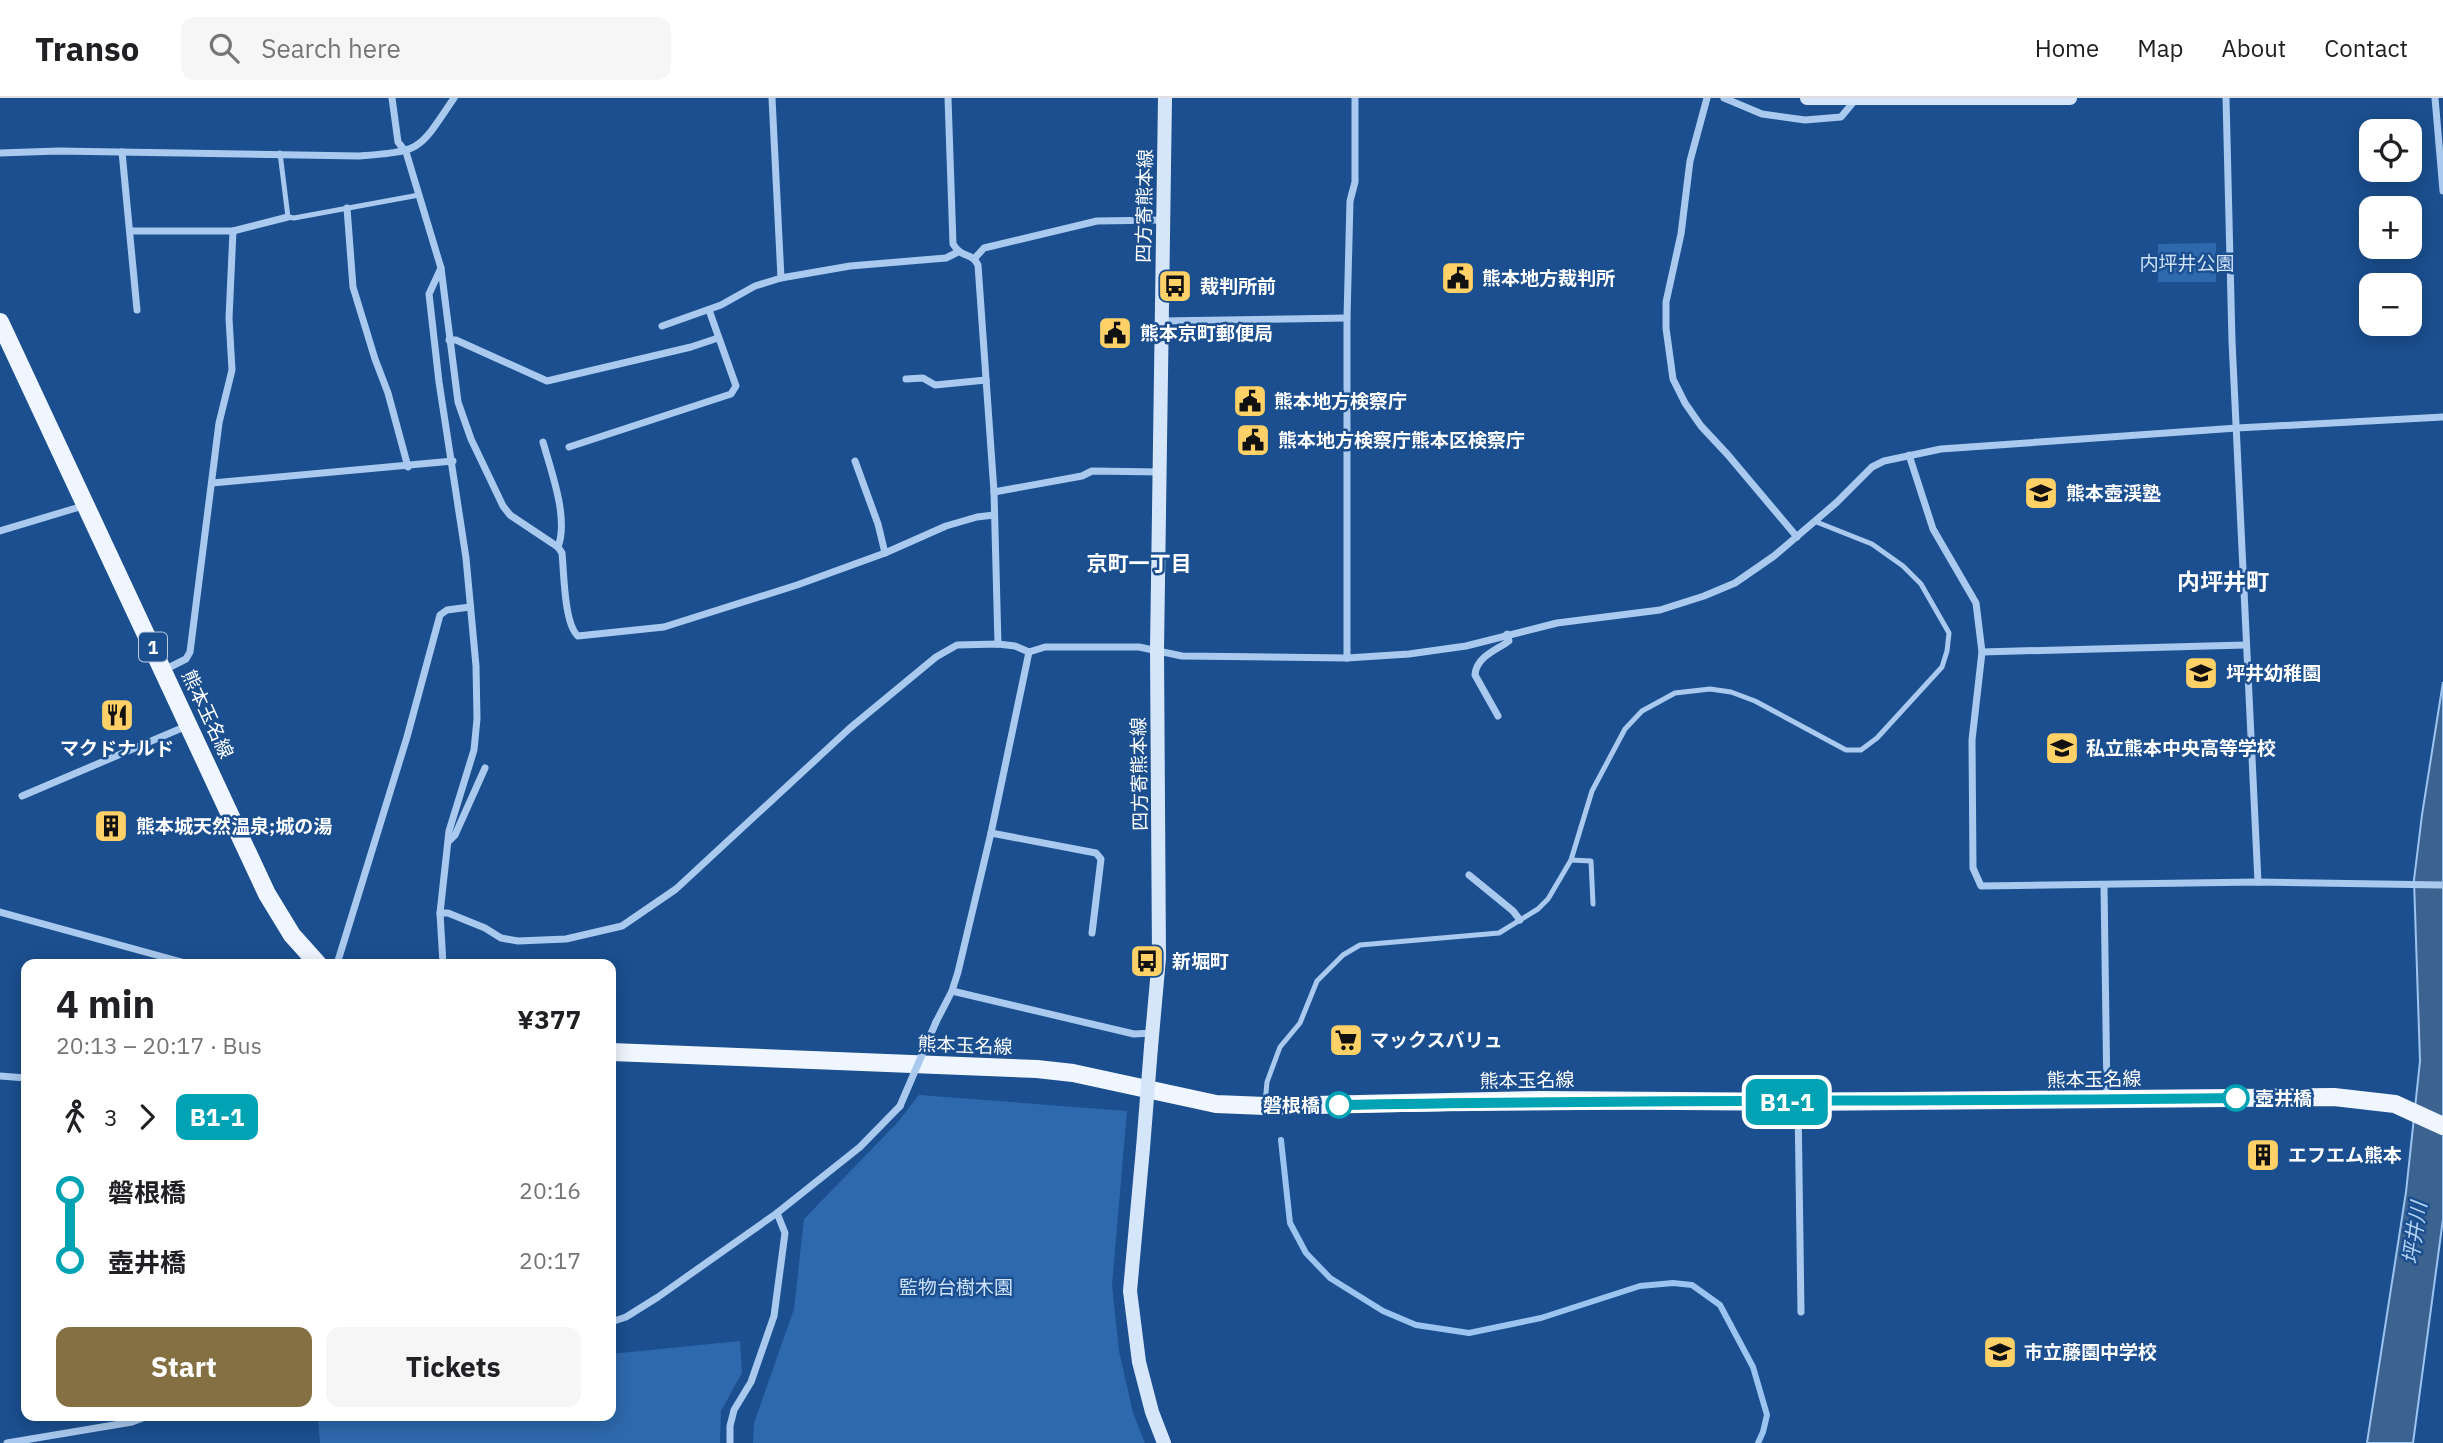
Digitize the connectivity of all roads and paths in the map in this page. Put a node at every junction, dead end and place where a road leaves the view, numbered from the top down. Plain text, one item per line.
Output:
1 (392, 98) edge
2 (454, 98) edge
3 (772, 98) edge
4 (948, 98) edge
5 (1165, 98) edge
6 (1355, 98) edge
7 (1707, 98) edge
8 (1724, 98) edge
9 (1807, 98) edge
10 (1856, 98) edge
11 (2070, 98) edge
12 (2226, 98) edge
13 (2435, 98) edge
14 (1959, 99) edge
15 (122, 152) junction
16 (405, 152) junction
17 (0, 153) edge
18 (280, 153) junction
19 (2443, 191) edge
20 (419, 195) junction
21 (347, 208) junction
22 (288, 217) junction
23 (1163, 220) junction
24 (233, 231) junction
25 (130, 232) junction
26 (958, 252) junction
27 (974, 259) junction
28 (441, 268) junction
29 (781, 278) junction
30 (137, 310) dead end
31 (709, 310) junction
32 (1348, 318) junction
33 (1162, 321) junction
34 (0, 322) edge
35 (662, 326) dead end
36 (719, 338) junction
37 (449, 340) junction
38 (905, 379) dead end
39 (986, 380) junction
40 (2443, 416) edge
41 (2236, 428) junction
42 (543, 442) dead end
43 (569, 447) dead end
44 (1909, 455) junction
45 (453, 461) junction
46 (855, 461) dead end
47 (408, 467) junction
48 (1160, 472) junction
49 (212, 483) junction
50 (994, 492) junction
51 (85, 505) junction
52 (994, 515) junction
53 (1815, 522) junction
54 (0, 531) edge
55 (1797, 537) junction
56 (558, 547) junction
57 (885, 553) junction
58 (470, 607) junction
59 (1507, 634) junction
60 (998, 644) junction
61 (2245, 645) junction
62 (1157, 650) junction
63 (1982, 652) junction
64 (1029, 653) junction
65 (1347, 658) junction
66 (164, 670) junction
67 (1498, 716) dead end
68 (189, 725) junction
69 (485, 768) dead end
70 (22, 796) dead end
71 (991, 833) junction
72 (449, 842) junction
73 (1572, 860) junction
74 (1469, 875) dead end
75 (2258, 882) junction
76 (2104, 885) junction
77 (2443, 885) edge
78 (1593, 904) dead end
79 (0, 912) edge
80 (440, 913) junction
81 (1520, 920) junction
82 (1092, 933) dead end
83 (171, 959) edge
84 (314, 959) edge
85 (339, 959) edge
86 (443, 959) edge
87 (952, 991) junction
88 (1152, 1040) junction
89 (616, 1052) edge
90 (0, 1076) edge
91 (21, 1078) edge
92 (2107, 1100) junction
93 (1798, 1102) junction
94 (1265, 1106) junction
95 (2443, 1126) edge
96 (777, 1213) junction
97 (1801, 1312) dead end
98 (616, 1320) edge
99 (135, 1421) edge
100 (7, 1443) edge
101 (730, 1443) edge
102 (1164, 1443) edge

1 - 16 street
2 - 16 street
3 - 29 street
4 - 26 street
5 - 23 main road, 四方寄熊本線
6 - 32 street
7 - 55 street
8 - 10 street
9 - 10 main road
10 - 14 main road
11 - 14 main road
12 - 41 street
13 - 19 street
15 - 17 street
15 - 18 street
15 - 25 street
16 - 18 street
16 - 20 street
18 - 22 lane
20 - 21 lane
20 - 28 street
21 - 22 lane
21 - 47 street
22 - 24 street
23 - 27 street
23 - 33 main road, 四方寄熊本線
24 - 25 street
24 - 49 street
25 - 30 street
26 - 27 street
26 - 29 street
27 - 39 street
28 - 37 street
28 - 45 street
29 - 31 street
31 - 35 street
31 - 36 street
32 - 33 street
32 - 65 street
33 - 48 main road, 四方寄熊本線
34 - 51 main road, 熊本玉名線 / 1
36 - 37 street
36 - 43 street
37 - 56 street
38 - 39 street
39 - 50 street
40 - 41 street
41 - 44 street
41 - 61 street
42 - 56 street
44 - 53 street
44 - 63 street
45 - 47 street
45 - 58 street
46 - 57 street
47 - 49 street
48 - 50 street
48 - 62 main road, 四方寄熊本線
49 - 66 street
50 - 52 street
51 - 54 street
51 - 66 main road, 熊本玉名線 / 1
52 - 57 street
52 - 60 street
53 - 55 street
53 - 73 lane
55 - 59 street
56 - 57 street
58 - 72 street
58 - 85 street
59 - 65 street
59 - 67 street
60 - 64 street
60 - 80 street
61 - 63 street
61 - 75 street
62 - 64 street
62 - 65 street
62 - 88 main road, 四方寄熊本線
63 - 76 street
64 - 71 street
66 - 68 main road, 熊本玉名線 / 1
68 - 70 street
68 - 84 main road, 熊本玉名線 / 1
69 - 72 street
71 - 82 street
71 - 87 street
72 - 80 street
73 - 78 lane
73 - 81 lane
74 - 81 street
75 - 76 street
75 - 77 street
76 - 92 street
79 - 83 street
80 - 86 street
81 - 94 lane
87 - 88 street
87 - 96 street, bridge
88 - 102 main road, 四方寄熊本線, bridge
89 - 94 main road, 熊本玉名線
90 - 91 street
92 - 93 main road, 熊本玉名線
92 - 95 main road, 熊本玉名線
93 - 94 main road, 熊本玉名線
93 - 97 street
96 - 98 street
96 - 101 street
99 - 100 street

